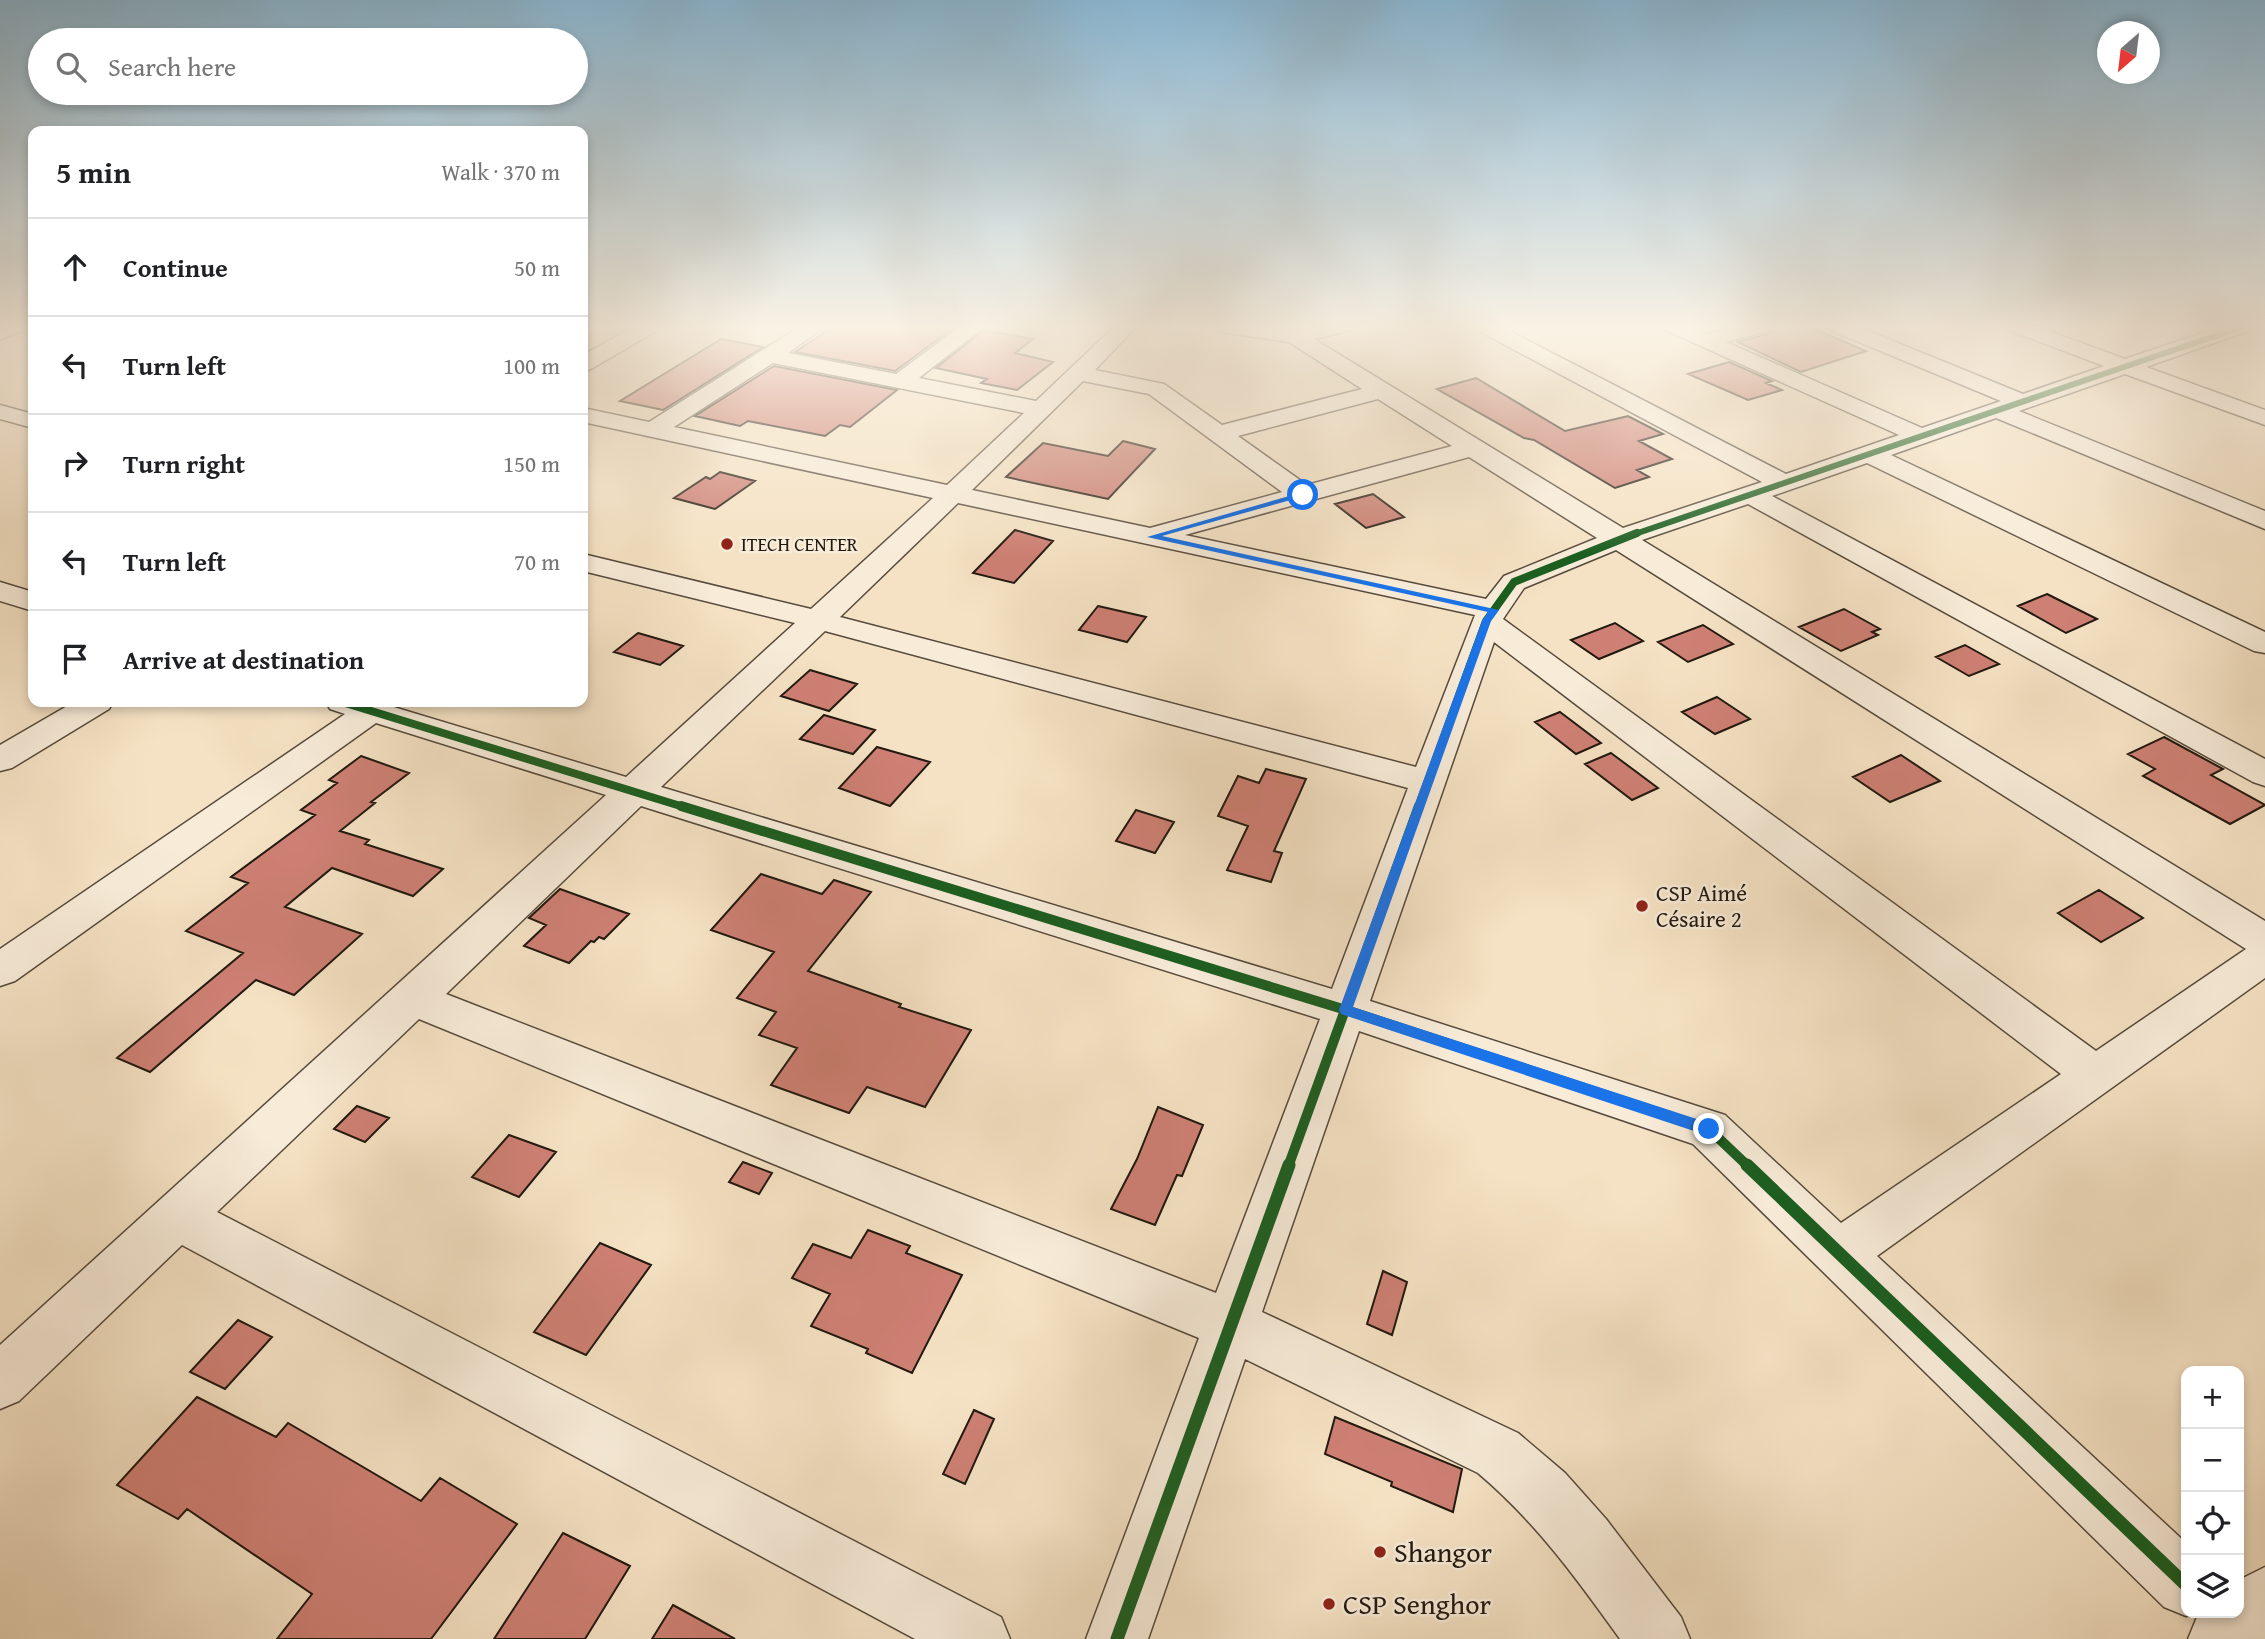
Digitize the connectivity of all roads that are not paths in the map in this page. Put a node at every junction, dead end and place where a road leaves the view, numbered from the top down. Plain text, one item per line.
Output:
1 (696, 402) edge
2 (1008, 402) edge
3 (1048, 402) edge
4 (1175, 402) edge
5 (1338, 402) edge
6 (1400, 402) edge
7 (1635, 402) edge
8 (1845, 402) edge
9 (2021, 402) edge
10 (2222, 402) edge
11 (1041, 409) junction
12 (1997, 410) junction
13 (0, 412) edge
14 (588, 416) edge
15 (2265, 418) edge
16 (28, 420) edge
17 (653, 430) junction
18 (1218, 434) junction
19 (1920, 436) junction
20 (1472, 448) junction
21 (1869, 454) junction
22 (1784, 483) junction
23 (953, 494) junction
24 (1749, 494) junction
25 (1303, 495) junction
26 (2265, 521) edge
27 (1151, 537) junction
28 (1619, 539) junction
29 (588, 563) edge
30 (0, 591) edge
31 (28, 600) edge
32 (1490, 615) junction
33 (818, 620) junction
34 (2265, 645) edge
35 (89, 707) edge
36 (356, 707) edge
37 (360, 707) edge
38 (0, 760) edge
39 (2265, 774) edge
40 (1428, 782) junction
41 (635, 790) junction
42 (2265, 941) edge
43 (2265, 957) edge
44 (0, 970) edge
45 (411, 999) junction
46 (1346, 1010) junction
47 (2095, 1075) junction
48 (177, 1217) junction
49 (1839, 1253) junction
50 (1231, 1325) junction
51 (0, 1382) edge
52 (2181, 1580) edge
53 (979, 1639) edge
54 (1117, 1639) edge
55 (1659, 1639) edge

1 - 17 street
2 - 11 street
3 - 11 street
4 - 18 street
5 - 18 street
6 - 20 street
7 - 22 street
8 - 19 street
9 - 12 street
10 - 15 street
11 - 23 street
12 - 19 street
12 - 26 street
13 - 16 street
14 - 17 street
17 - 23 street
18 - 25 street
19 - 21 street
20 - 25 street
20 - 28 street
21 - 22 street
21 - 34 street
22 - 24 street
23 - 27 street
23 - 33 street
24 - 28 street
24 - 39 street
25 - 27 street
27 - 32 street
28 - 32 street
28 - 42 street
29 - 33 street
30 - 31 street
32 - 40 street
32 - 47 street
33 - 40 street
33 - 41 street
35 - 38 street
36 - 44 street
37 - 41 street
40 - 46 street
41 - 45 street
41 - 46 street
43 - 47 street
45 - 48 street
45 - 50 street
46 - 49 street
46 - 50 street
47 - 49 street
48 - 51 street
48 - 53 street
49 - 52 street
50 - 54 street
50 - 55 street

